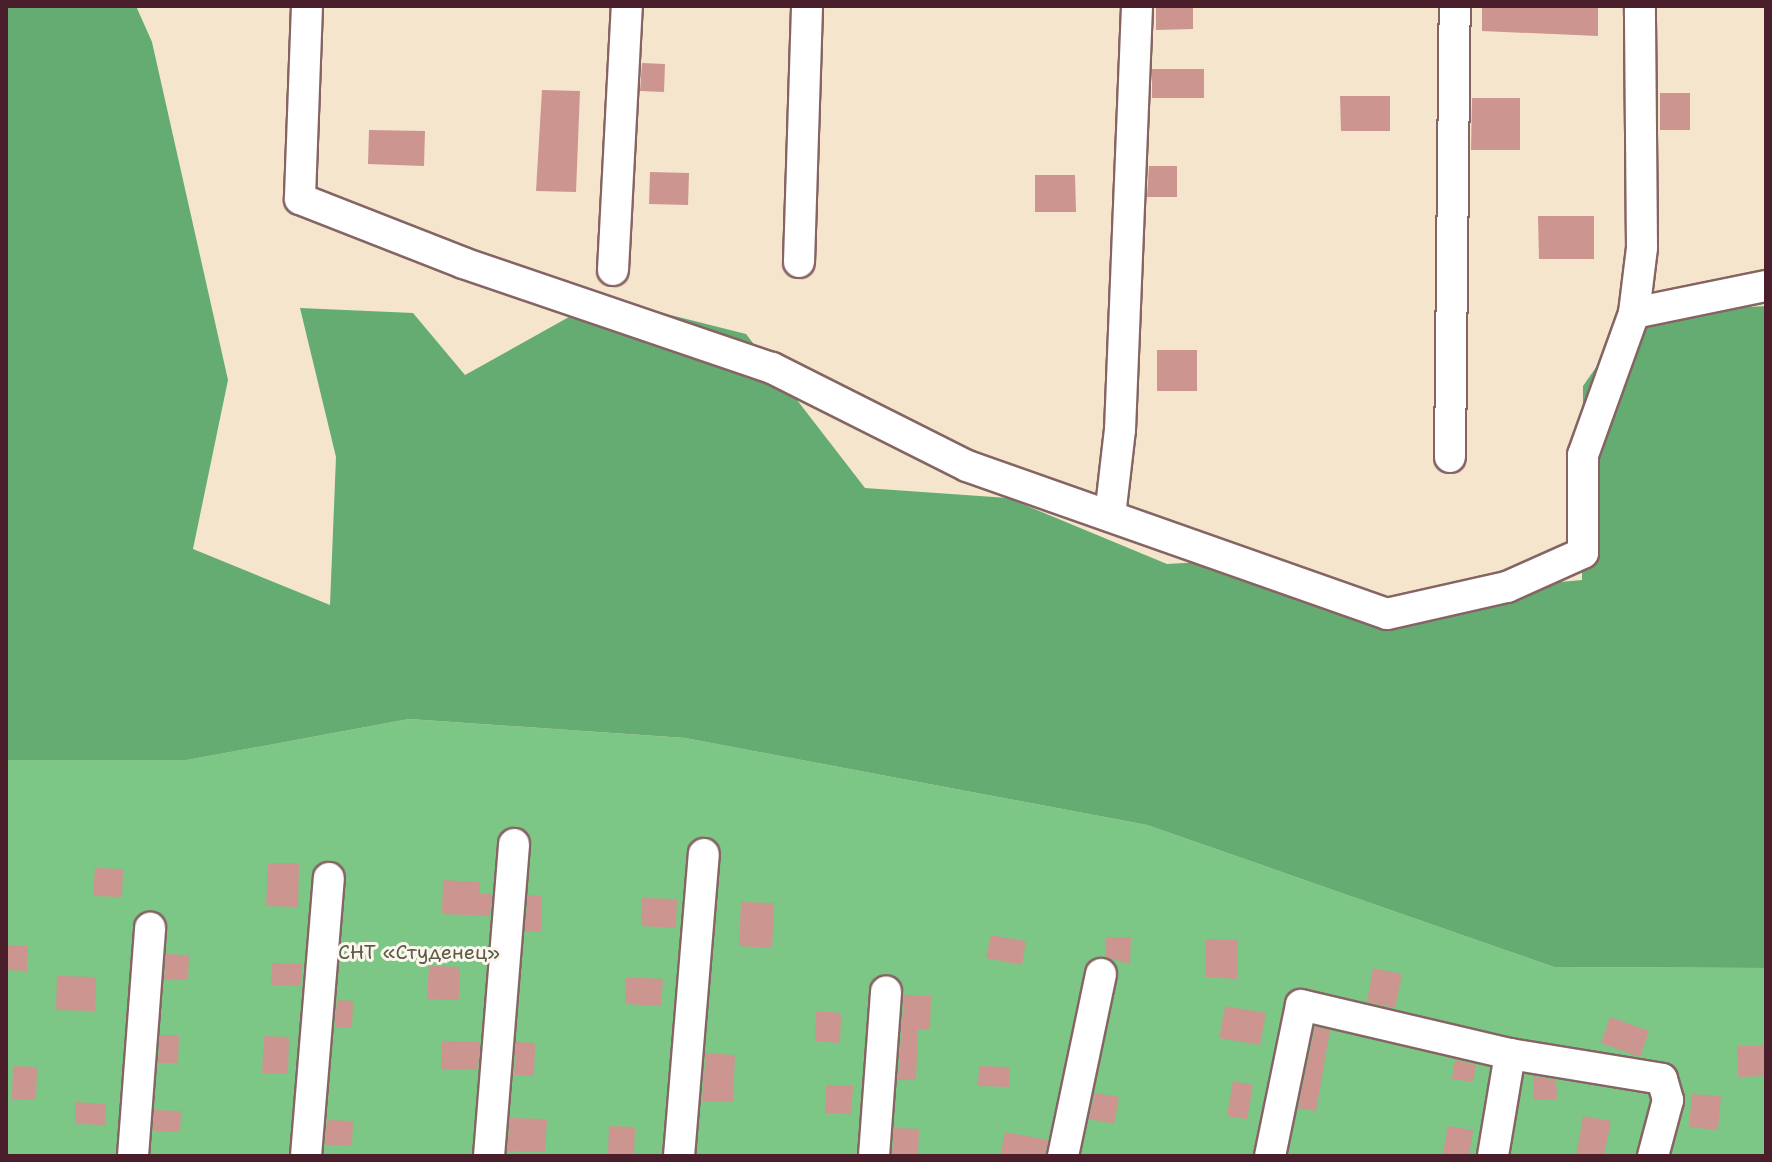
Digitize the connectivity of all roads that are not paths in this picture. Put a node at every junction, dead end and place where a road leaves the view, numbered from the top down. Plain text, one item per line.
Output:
1 (307, 6) edge
2 (627, 6) edge
3 (807, 6) edge
4 (1137, 6) edge
5 (1455, 6) edge
6 (1640, 6) edge
7 (799, 262) dead end
8 (613, 270) dead end
9 (1766, 286) edge
10 (1634, 313) junction
11 (1450, 457) dead end
12 (1110, 516) junction
13 (514, 844) dead end
14 (704, 854) dead end
15 (329, 878) dead end
16 (150, 928) dead end
17 (1101, 974) dead end
18 (886, 991) dead end
19 (1510, 1054) junction
20 (133, 1156) edge
21 (306, 1156) edge
22 (489, 1156) edge
23 (679, 1156) edge
24 (874, 1156) edge
25 (1063, 1156) edge
26 (1270, 1156) edge
27 (1493, 1156) edge
28 (1653, 1156) edge

1 - 12 lane
2 - 8 lane
3 - 7 lane
4 - 12 lane
5 - 11 lane
6 - 10 lane
9 - 10 lane
10 - 12 lane
13 - 22 lane
14 - 23 lane
15 - 21 lane
16 - 20 lane
17 - 25 lane
18 - 24 lane
19 - 26 lane
19 - 27 lane
19 - 28 lane

